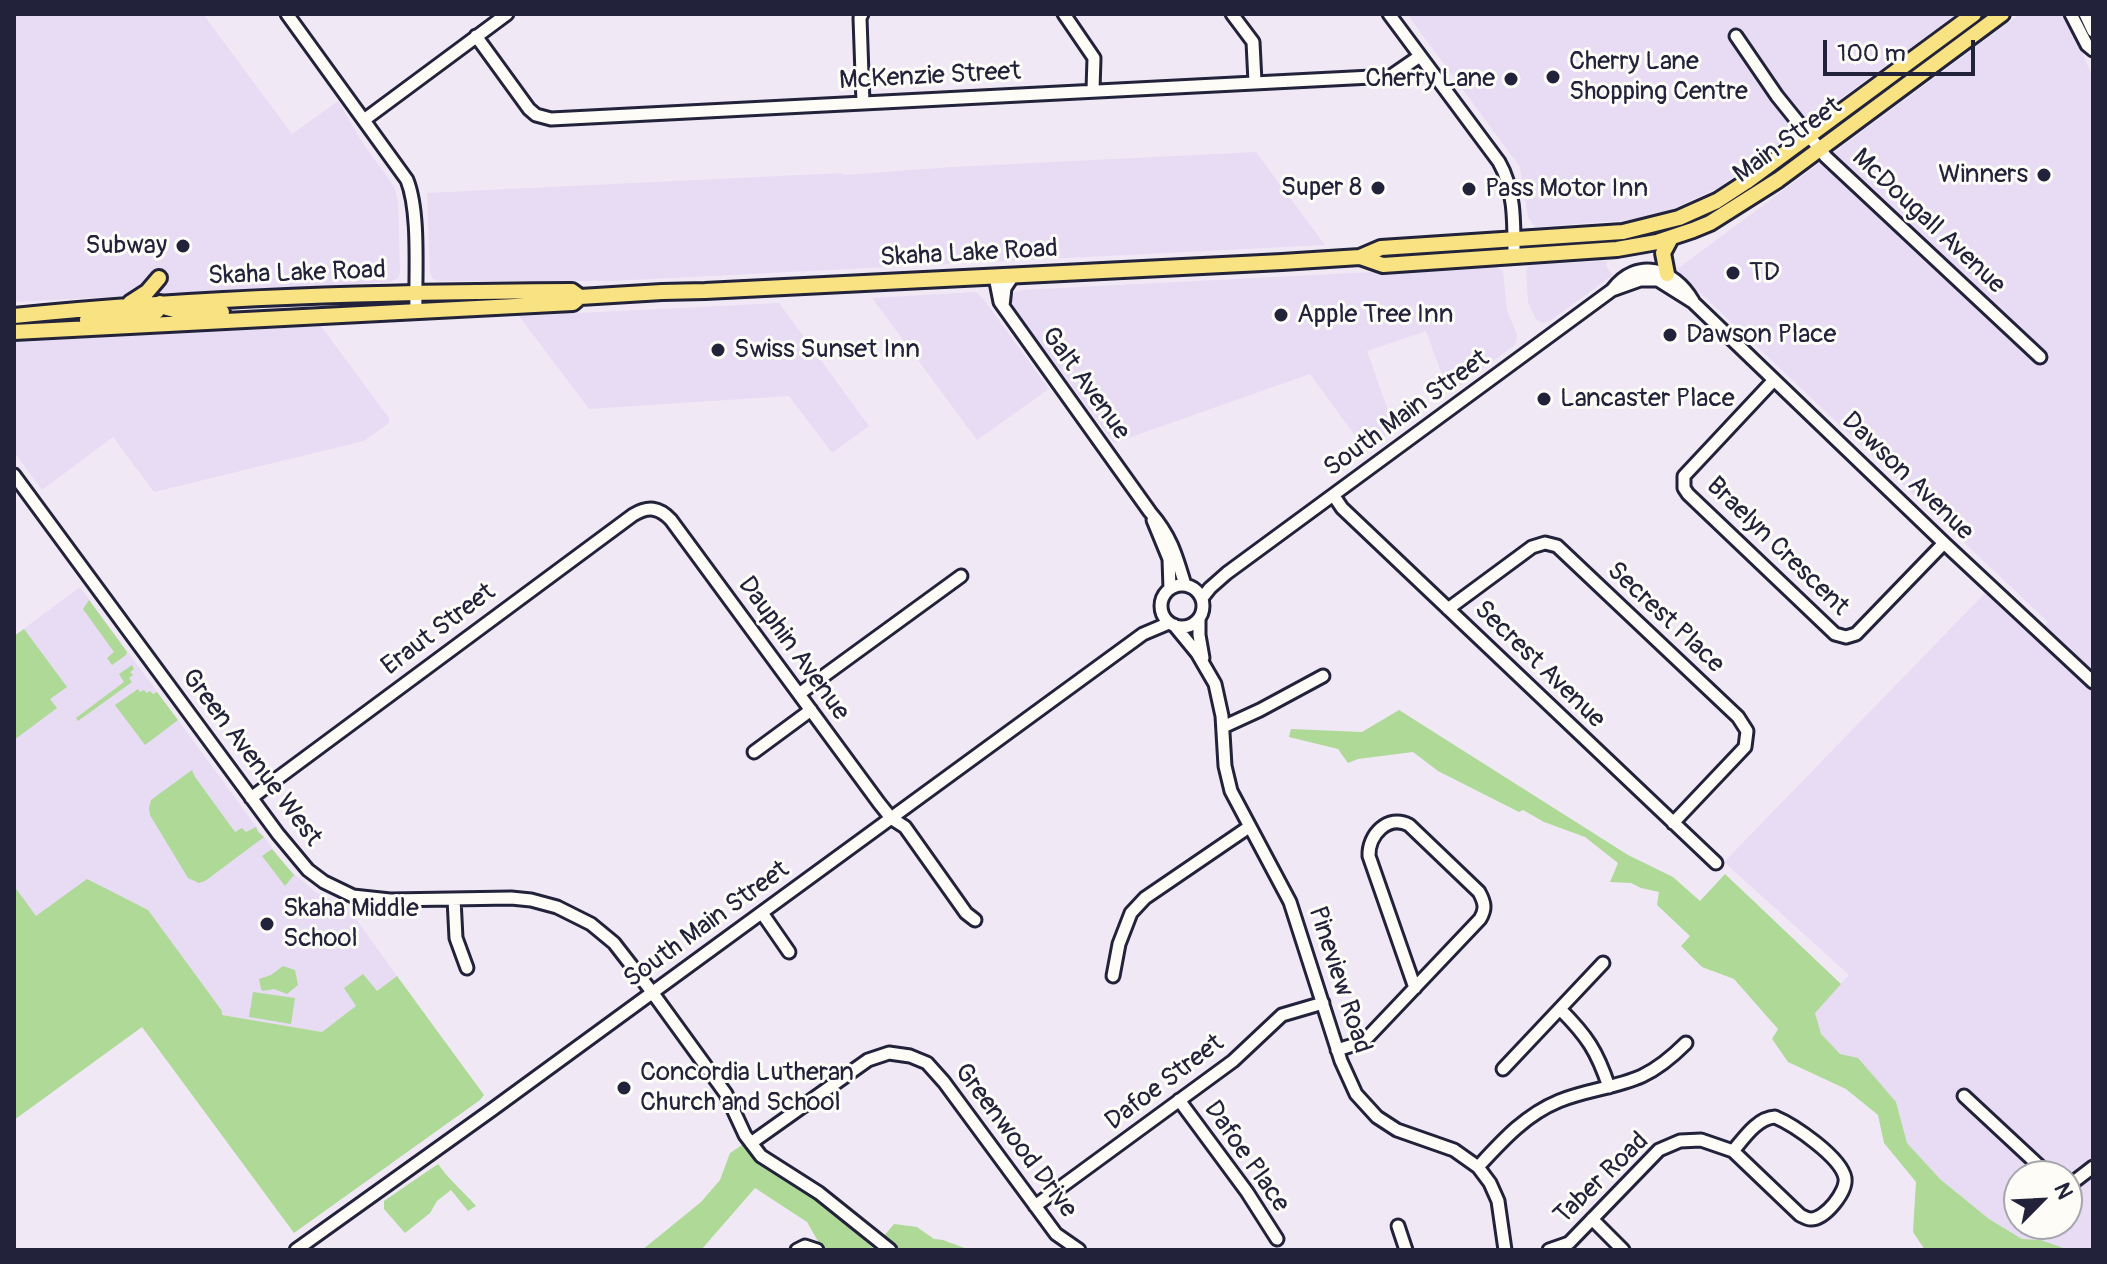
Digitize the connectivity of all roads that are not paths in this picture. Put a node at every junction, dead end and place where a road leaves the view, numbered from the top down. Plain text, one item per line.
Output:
1 (287, 14) edge
2 (507, 14) edge
3 (862, 14) edge
4 (1064, 14) edge
5 (1232, 14) edge
6 (1389, 14) edge
7 (1974, 14) edge
8 (2002, 14) edge
9 (2071, 14) edge
10 (2085, 14) edge
11 (2093, 31) edge
12 (476, 36) junction
13 (1736, 36) dead end
14 (2093, 50) edge
15 (1420, 56) junction
16 (1255, 82) junction
17 (1093, 90) junction
18 (863, 103) junction
19 (364, 120) junction
20 (1808, 137) junction
21 (1819, 149) junction
22 (1651, 226) joint
23 (1514, 238) junction
24 (1671, 238) junction
25 (1514, 255) junction
26 (1360, 257) junction
27 (1662, 275) junction
28 (1013, 276) junction
29 (995, 277) junction
30 (159, 278) dead end
31 (415, 293) junction
32 (580, 297) junction
33 (160, 303) junction
34 (127, 305) junction
35 (1003, 307) junction
36 (416, 311) junction
37 (14, 316) edge
38 (278, 318) junction
39 (32, 331) junction
40 (14, 332) edge
41 (2040, 357) dead end
42 (1773, 381) junction
43 (14, 475) edge
44 (1334, 496) junction
45 (657, 509) joint
46 (1150, 512) junction
47 (1944, 543) junction
48 (1227, 573) junction
49 (961, 576) dead end
50 (1188, 586) junction
51 (1170, 589) junction
52 (1202, 598) junction
53 (1161, 608) junction
54 (1448, 609) junction
55 (1199, 619) junction
56 (1172, 624) junction
57 (1143, 634) junction
58 (1203, 662) junction
59 (1323, 676) dead end
60 (2093, 682) edge
61 (799, 694) junction
62 (811, 710) junction
63 (1223, 727) junction
64 (754, 752) dead end
65 (251, 798) junction
66 (891, 818) junction
67 (1673, 823) junction
68 (1249, 827) junction
69 (1716, 863) dead end
70 (454, 899) junction
71 (762, 913) junction
72 (975, 920) dead end
73 (789, 952) dead end
74 (1603, 963) dead end
75 (467, 968) dead end
76 (1113, 976) dead end
77 (1415, 988) junction
78 (652, 992) junction
79 (1323, 1003) junction
80 (1560, 1009) junction
81 (1686, 1043) dead end
82 (1337, 1050) junction
83 (1503, 1069) dead end
84 (1609, 1087) junction
85 (1964, 1096) dead end
86 (1179, 1100) junction
87 (751, 1143) junction
88 (1733, 1151) junction
89 (2033, 1160) edge
90 (1478, 1167) junction
91 (1035, 1206) junction
92 (1592, 1219) junction
93 (1398, 1226) dead end
94 (1277, 1239) dead end
95 (296, 1250) edge
96 (797, 1250) edge
97 (817, 1250) edge
98 (890, 1250) edge
99 (1079, 1250) edge
100 (1406, 1250) edge
101 (1505, 1250) edge
102 (1549, 1250) edge
103 (1623, 1250) edge

1 - 19 street
2 - 12 street
3 - 18 street
4 - 17 street
5 - 16 street
6 - 15 street
7 - 20 main road, Main Street
8 - 21 main road, Main Street
9 - 14 street
10 - 11 street
12 - 18 street, McKenzie Street
12 - 19 street
13 - 20 street, McDougall Avenue
15 - 16 street, McKenzie Street
15 - 23 street
16 - 17 street, McKenzie Street
17 - 18 street, McKenzie Street
19 - 31 street
20 - 21 street, McDougall Avenue
20 - 22 main road, Main Street
21 - 24 main road, Main Street
21 - 41 street, McDougall Avenue
22 - 23 main road, Skaha Lake Road
23 - 25 street
23 - 26 main road, Skaha Lake Road
24 - 25 main road, Skaha Lake Road
24 - 27 main road
25 - 26 main road, Skaha Lake Road
26 - 28 main road, Skaha Lake Road
27 - 42 street, Dawson Avenue
27 - 44 street, South Main Street
28 - 29 main road, Skaha Lake Road
28 - 35 street
29 - 32 main road, Skaha Lake Road
29 - 35 street, Galt Avenue
30 - 34 main road
31 - 32 main road, Skaha Lake Road
31 - 33 main road, Skaha Lake Road
31 - 36 street
32 - 36 main road, Skaha Lake Road
33 - 34 main road, Skaha Lake Road
33 - 38 main road
33 - 39 main road
34 - 37 main road, Skaha Lake Road
35 - 46 street, Galt Avenue
36 - 38 main road, Skaha Lake Road
38 - 39 main road, Skaha Lake Road
39 - 40 main road, Skaha Lake Road
42 - 47 street, Dawson Avenue
42 - 47 street, Braelyn Crescent
43 - 65 street, Green Avenue West
44 - 48 street, South Main Street
44 - 54 street, Secrest Avenue
45 - 61 street, Dauphin Avenue
45 - 65 street, Eraut Street
46 - 50 street, Galt Avenue
46 - 51 street, Galt Avenue
47 - 60 street, Dawson Avenue
48 - 50 street, South Main Street
48 - 52 street, South Main Street
49 - 61 street
50 - 51 street
50 - 52 street
51 - 53 street
52 - 55 street
53 - 56 street
53 - 57 street, South Main Street
54 - 67 street, Secrest Avenue
54 - 67 street, Secrest Place
55 - 56 street
55 - 58 street, Pineview Road
56 - 57 street, South Main Street
56 - 58 street, Pineview Road
57 - 66 street, South Main Street
58 - 63 street, Pineview Road
59 - 63 street
61 - 62 street, Dauphin Avenue
62 - 64 street
62 - 66 street, Dauphin Avenue
63 - 68 street, Pineview Road
65 - 70 street, Green Avenue West
66 - 71 street, South Main Street
66 - 72 street, Dauphin Avenue
67 - 69 street, Secrest Avenue
68 - 76 street
68 - 79 street, Pineview Road
70 - 75 street
70 - 78 street, Green Avenue West
71 - 73 street
71 - 78 street, South Main Street
74 - 80 street
77 - 77 street
77 - 82 street
78 - 87 street, Green Avenue West
78 - 95 street, South Main Street
79 - 82 street, Pineview Road
79 - 86 street, Dafoe Street
80 - 83 street
80 - 84 street
81 - 84 street
82 - 90 street, Pineview Road
84 - 90 street
85 - 89 street
86 - 91 street, Dafoe Street
86 - 94 street, Dafoe Place
87 - 91 street, Greenwood Drive
87 - 98 street
88 - 88 street, Taber Road
88 - 92 street, Taber Road
90 - 101 street, Pineview Road
91 - 99 street, Greenwood Drive
92 - 102 street, Taber Road
92 - 103 street
93 - 100 street
96 - 97 street

